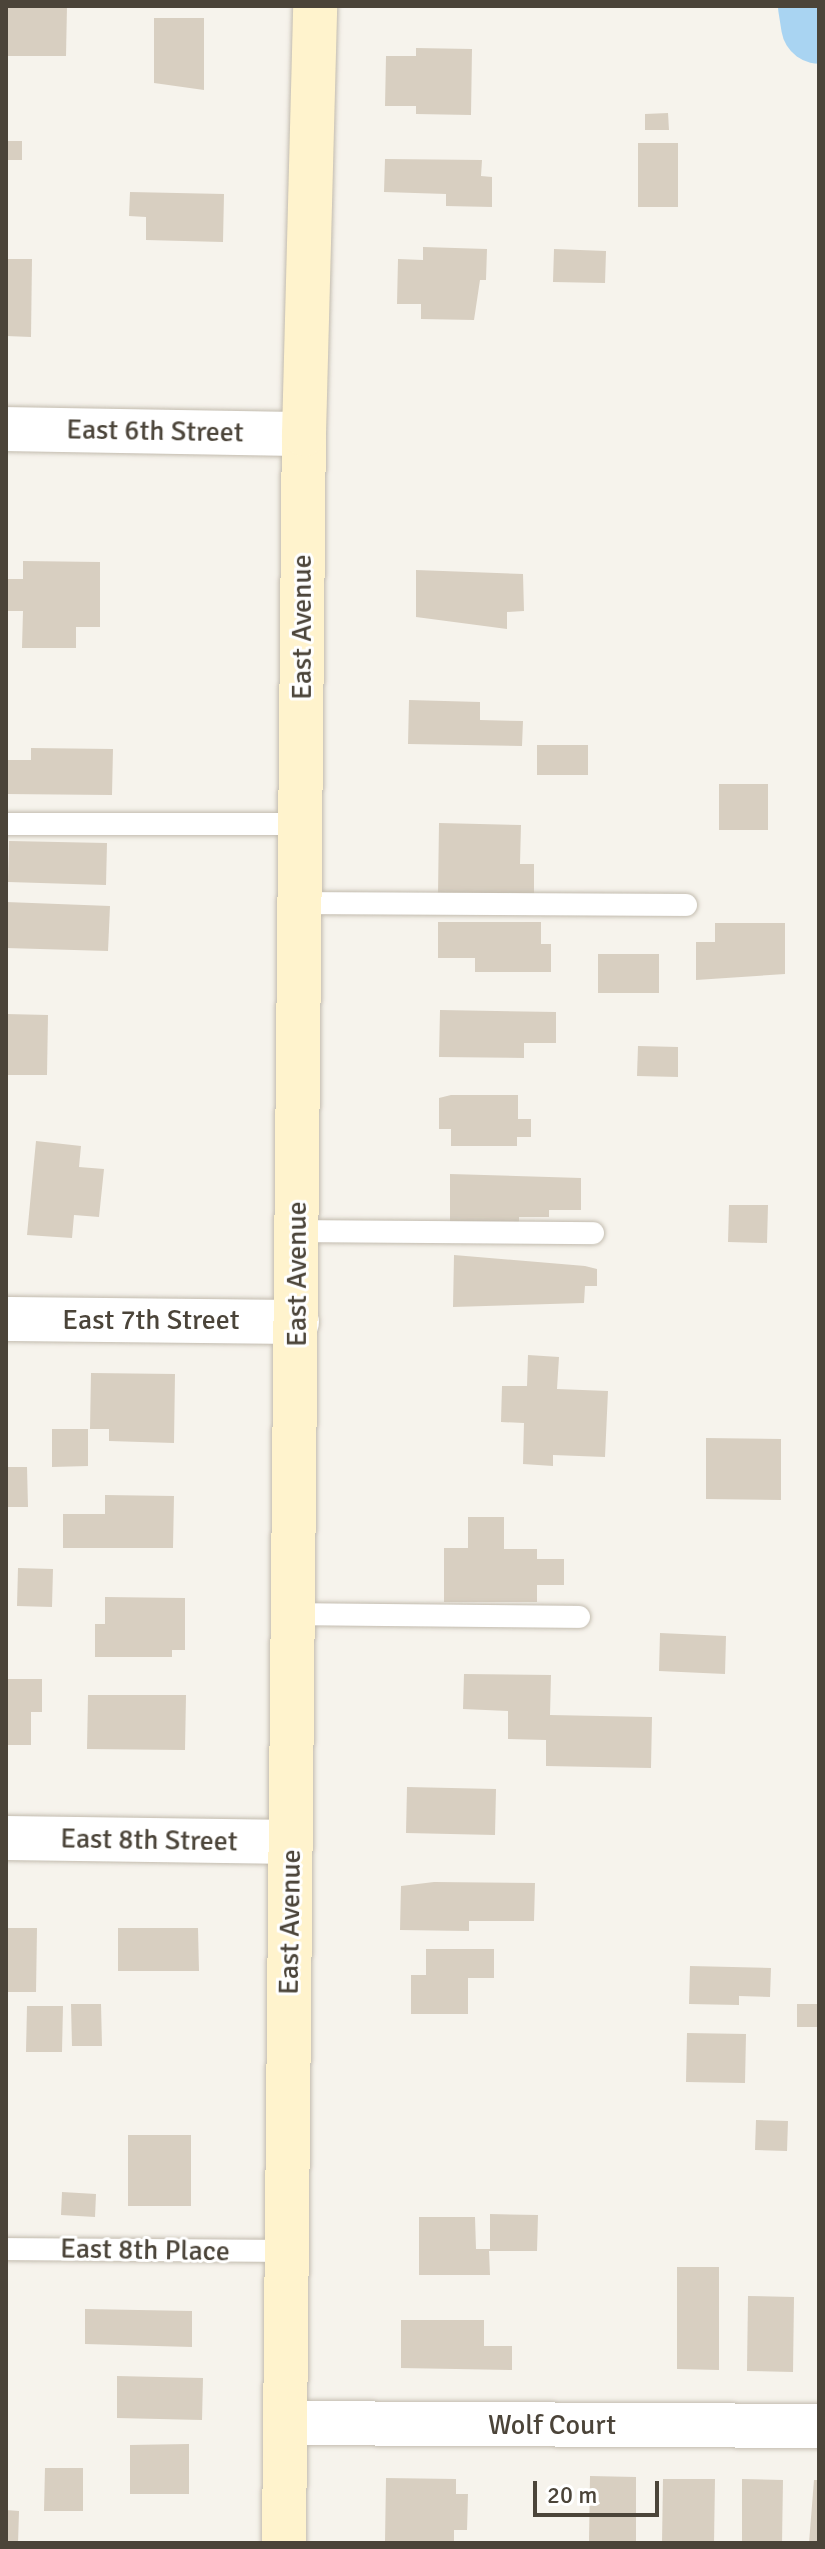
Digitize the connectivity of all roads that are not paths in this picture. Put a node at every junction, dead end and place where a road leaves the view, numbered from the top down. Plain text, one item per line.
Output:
1 (315, 6) edge
2 (6, 429) edge
3 (304, 434) junction
4 (6, 824) edge
5 (301, 824) junction
6 (300, 903) junction
7 (686, 905) dead end
8 (297, 1231) junction
9 (593, 1233) dead end
10 (6, 1319) edge
11 (297, 1322) junction
12 (293, 1614) junction
13 (579, 1617) dead end
14 (6, 1838) edge
15 (291, 1842) junction
16 (6, 2249) edge
17 (284, 2251) junction
18 (285, 2423) junction
19 (819, 2426) edge
20 (284, 2543) edge

1 - 3 street, East Avenue
2 - 3 street, East 6th Street
3 - 5 street, East Avenue
4 - 5 lane
5 - 6 street, East Avenue
6 - 7 lane
6 - 8 street, East Avenue
8 - 9 lane
8 - 11 street, East Avenue
10 - 11 street, East 7th Street
11 - 12 street, East Avenue
12 - 13 lane
12 - 15 street, East Avenue
14 - 15 street, East 8th Street
15 - 17 street, East Avenue
16 - 17 lane, East 8th Place
17 - 18 street, East Avenue
18 - 19 street, Wolf Court
18 - 20 street, East Avenue

